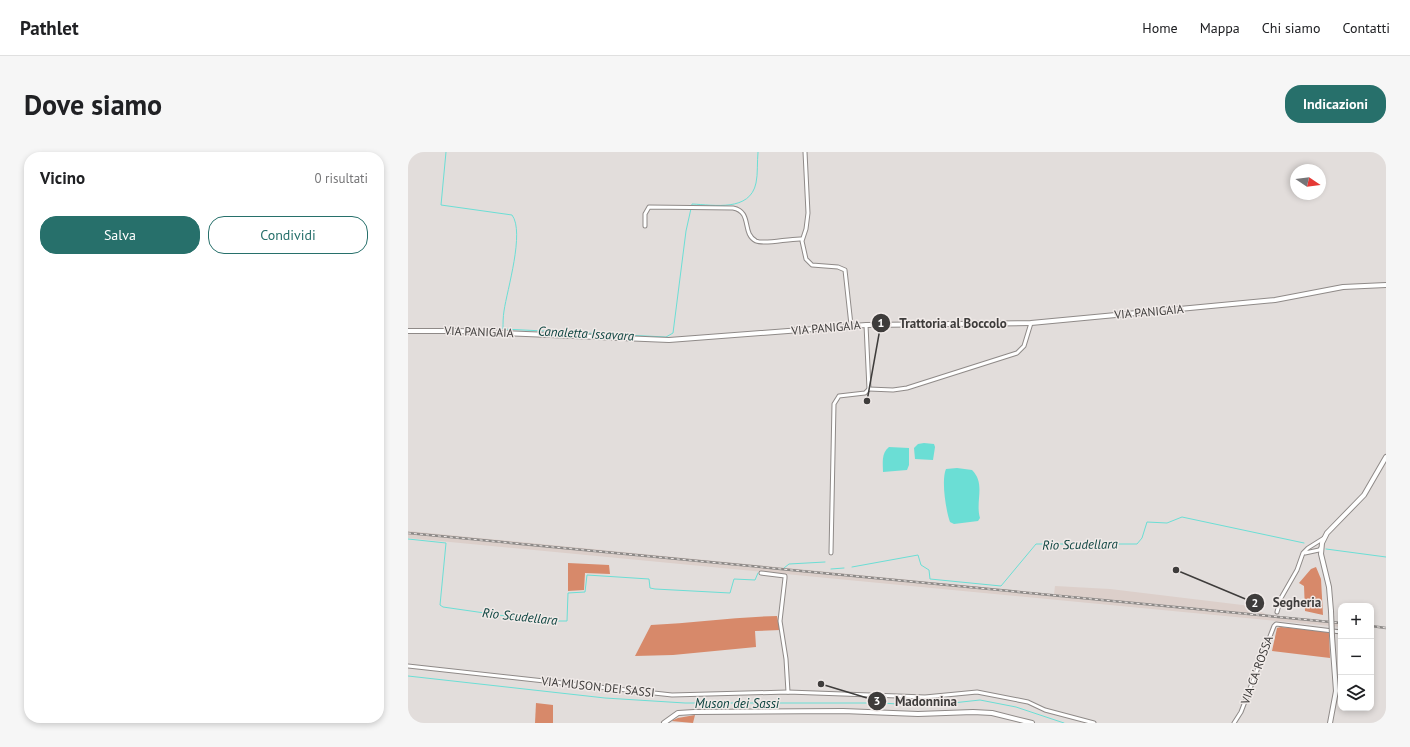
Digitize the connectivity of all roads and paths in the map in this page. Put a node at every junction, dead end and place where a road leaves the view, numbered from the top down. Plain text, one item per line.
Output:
1 (805, 152) edge
2 (645, 226) dead end
3 (802, 239) junction
4 (1386, 286) edge
5 (1031, 323) junction
6 (851, 325) junction
7 (866, 325) junction
8 (408, 331) edge
9 (869, 389) junction
10 (1386, 457) edge
11 (1325, 537) junction
12 (1314, 545) junction
13 (1321, 548) junction
14 (1315, 551) junction
15 (831, 553) dead end
16 (1301, 558) junction
17 (1321, 558) junction
18 (761, 573) dead end
19 (1277, 612) dead end
20 (1338, 632) edge
21 (408, 666) edge
22 (788, 692) junction
23 (664, 723) edge
24 (1032, 723) edge
25 (1094, 723) edge
26 (1234, 723) edge
27 (1330, 723) edge

1 - 3 street
2 - 3 street
3 - 6 street
4 - 5 street, VIA PANIGAIA
5 - 7 street, VIA PANIGAIA
5 - 9 street
6 - 7 street, VIA PANIGAIA
6 - 8 street, VIA PANIGAIA
7 - 9 street
9 - 15 street
10 - 11 street
11 - 12 street
11 - 13 street
12 - 13 street
12 - 16 street
13 - 14 street
13 - 17 street
14 - 16 street
14 - 17 street
16 - 19 street
17 - 27 street, bridge
18 - 22 street
20 - 26 street, VIA CA' ROSSA
21 - 22 street, VIA MUSON DEI SASSI
22 - 25 street, VIA MUSON DEI SASSI
23 - 24 street

